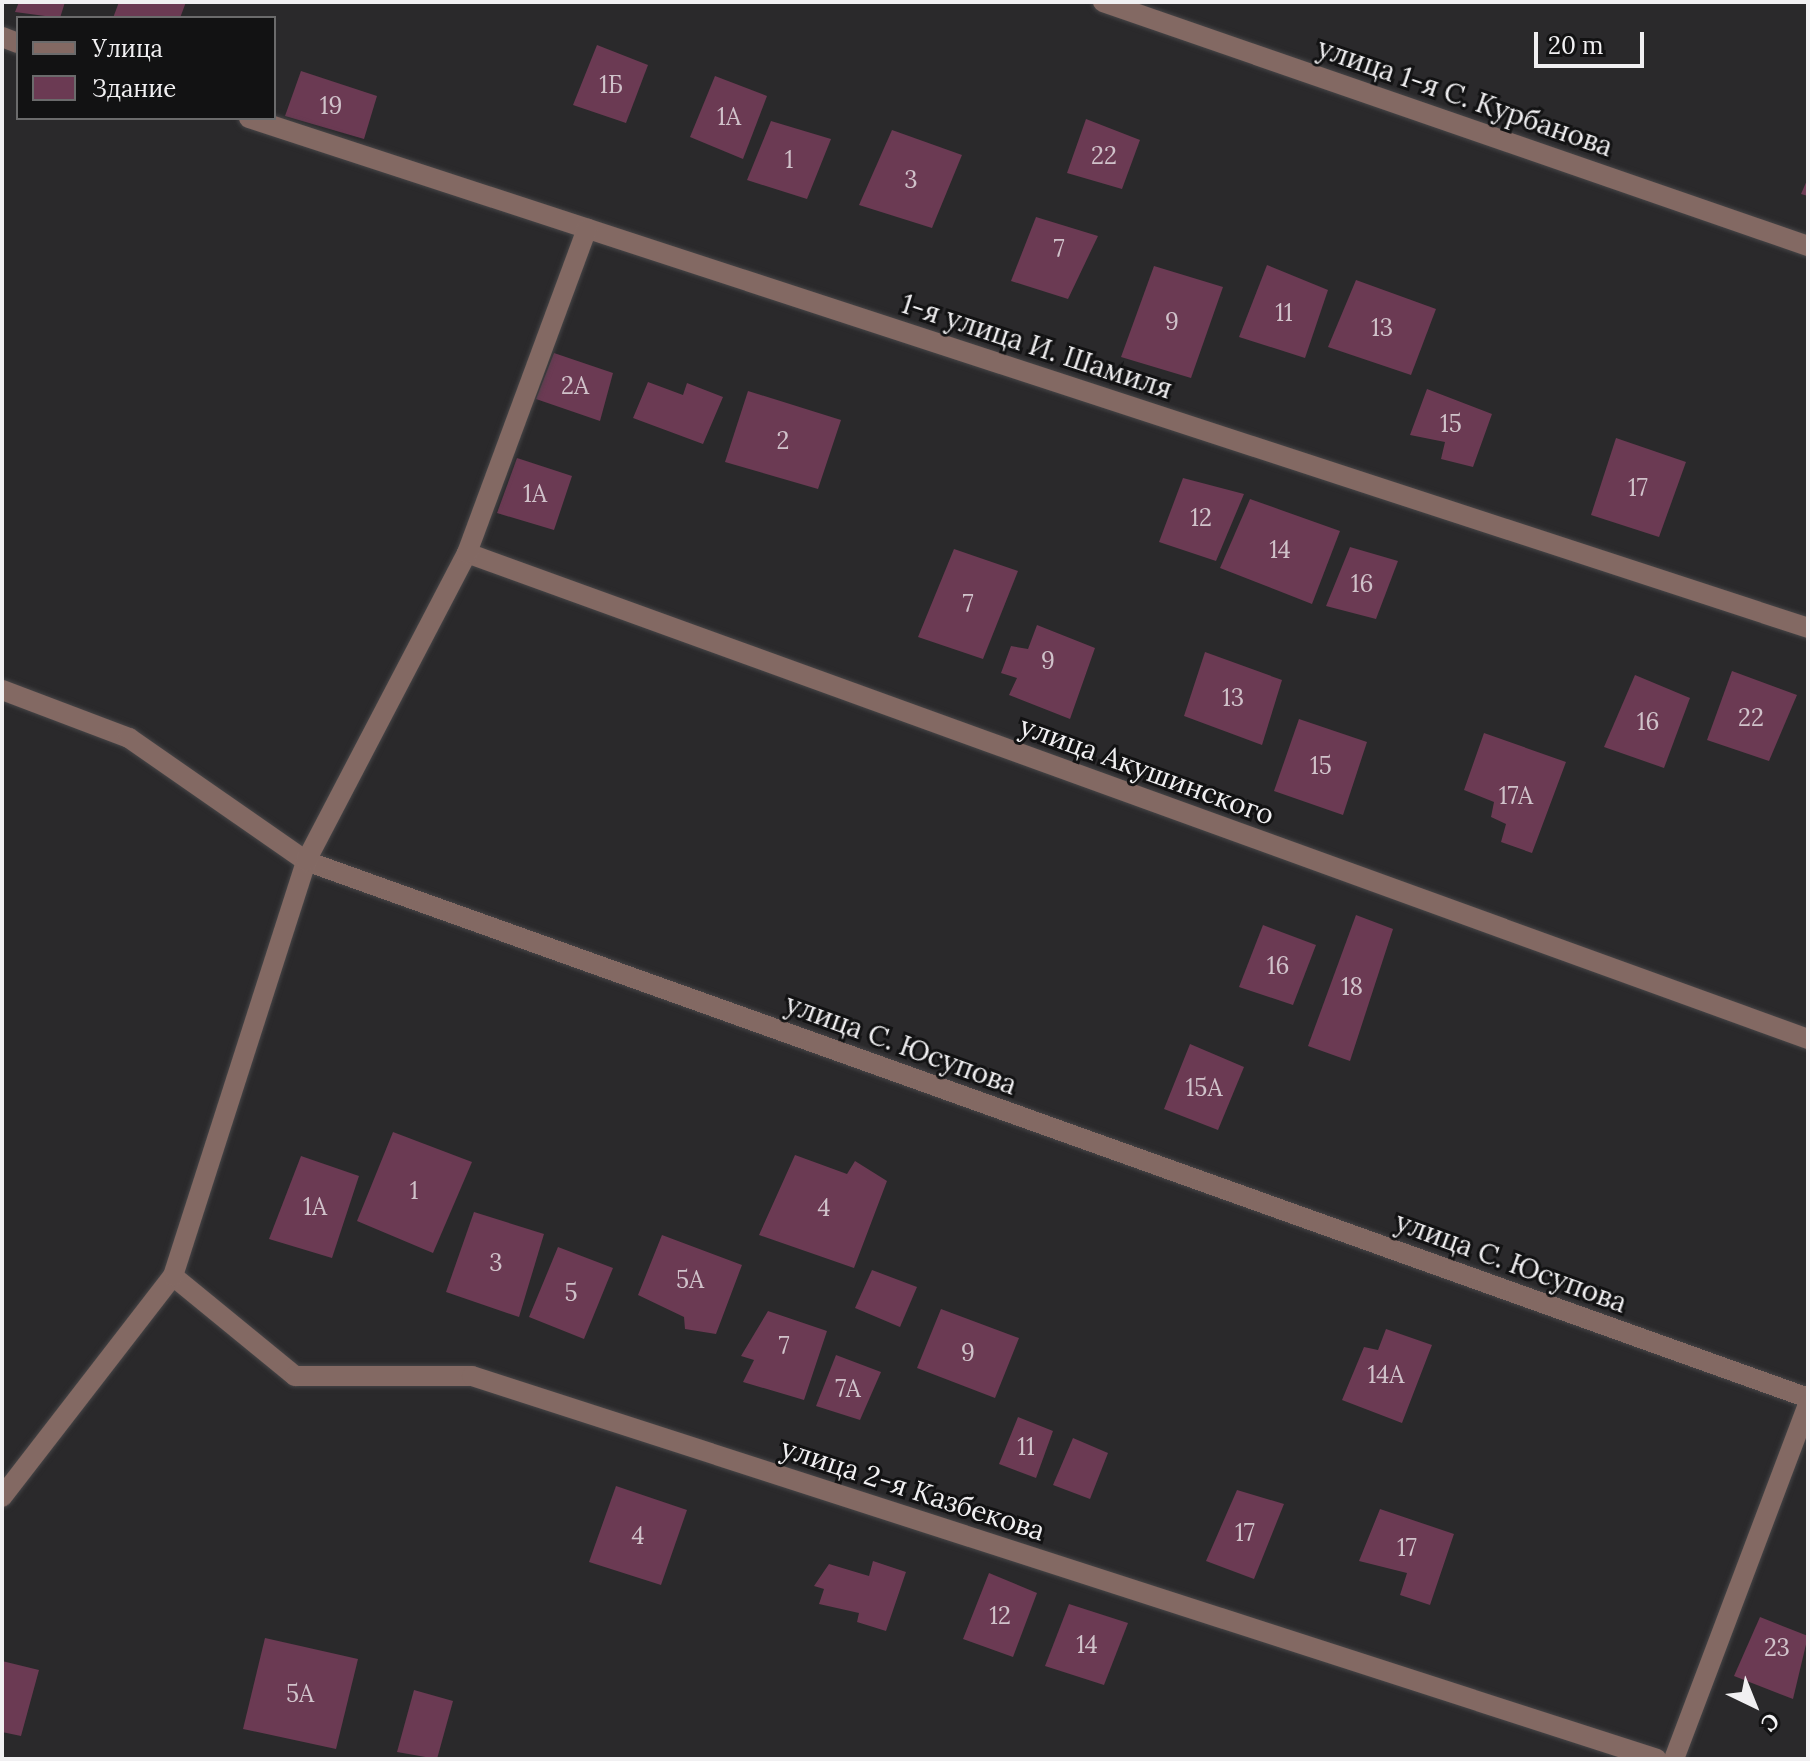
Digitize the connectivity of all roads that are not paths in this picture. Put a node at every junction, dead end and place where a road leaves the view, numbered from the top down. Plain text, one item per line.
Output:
1 (1103, 2) edge
2 (255, 120) edge
3 (587, 229) junction
4 (1808, 246) edge
5 (467, 553) junction
6 (1808, 628) edge
7 (2, 690) edge
8 (306, 861) junction
9 (1808, 1039) edge
10 (173, 1276) junction
11 (1808, 1401) edge
12 (2, 1497) edge
13 (1657, 1759) edge
14 (1674, 1759) edge

1 - 4 street, улица 1-я С. Курбанова
2 - 3 street, 1-я улица И. Шамиля
3 - 5 street
3 - 6 street, 1-я улица И. Шамиля
5 - 8 street
5 - 9 street, улица Акушинского
7 - 8 street, улица С. Юсупова
8 - 10 street
8 - 11 street, улица С. Юсупова
10 - 12 street
10 - 13 street, улица 2-я Казбекова
11 - 14 street

